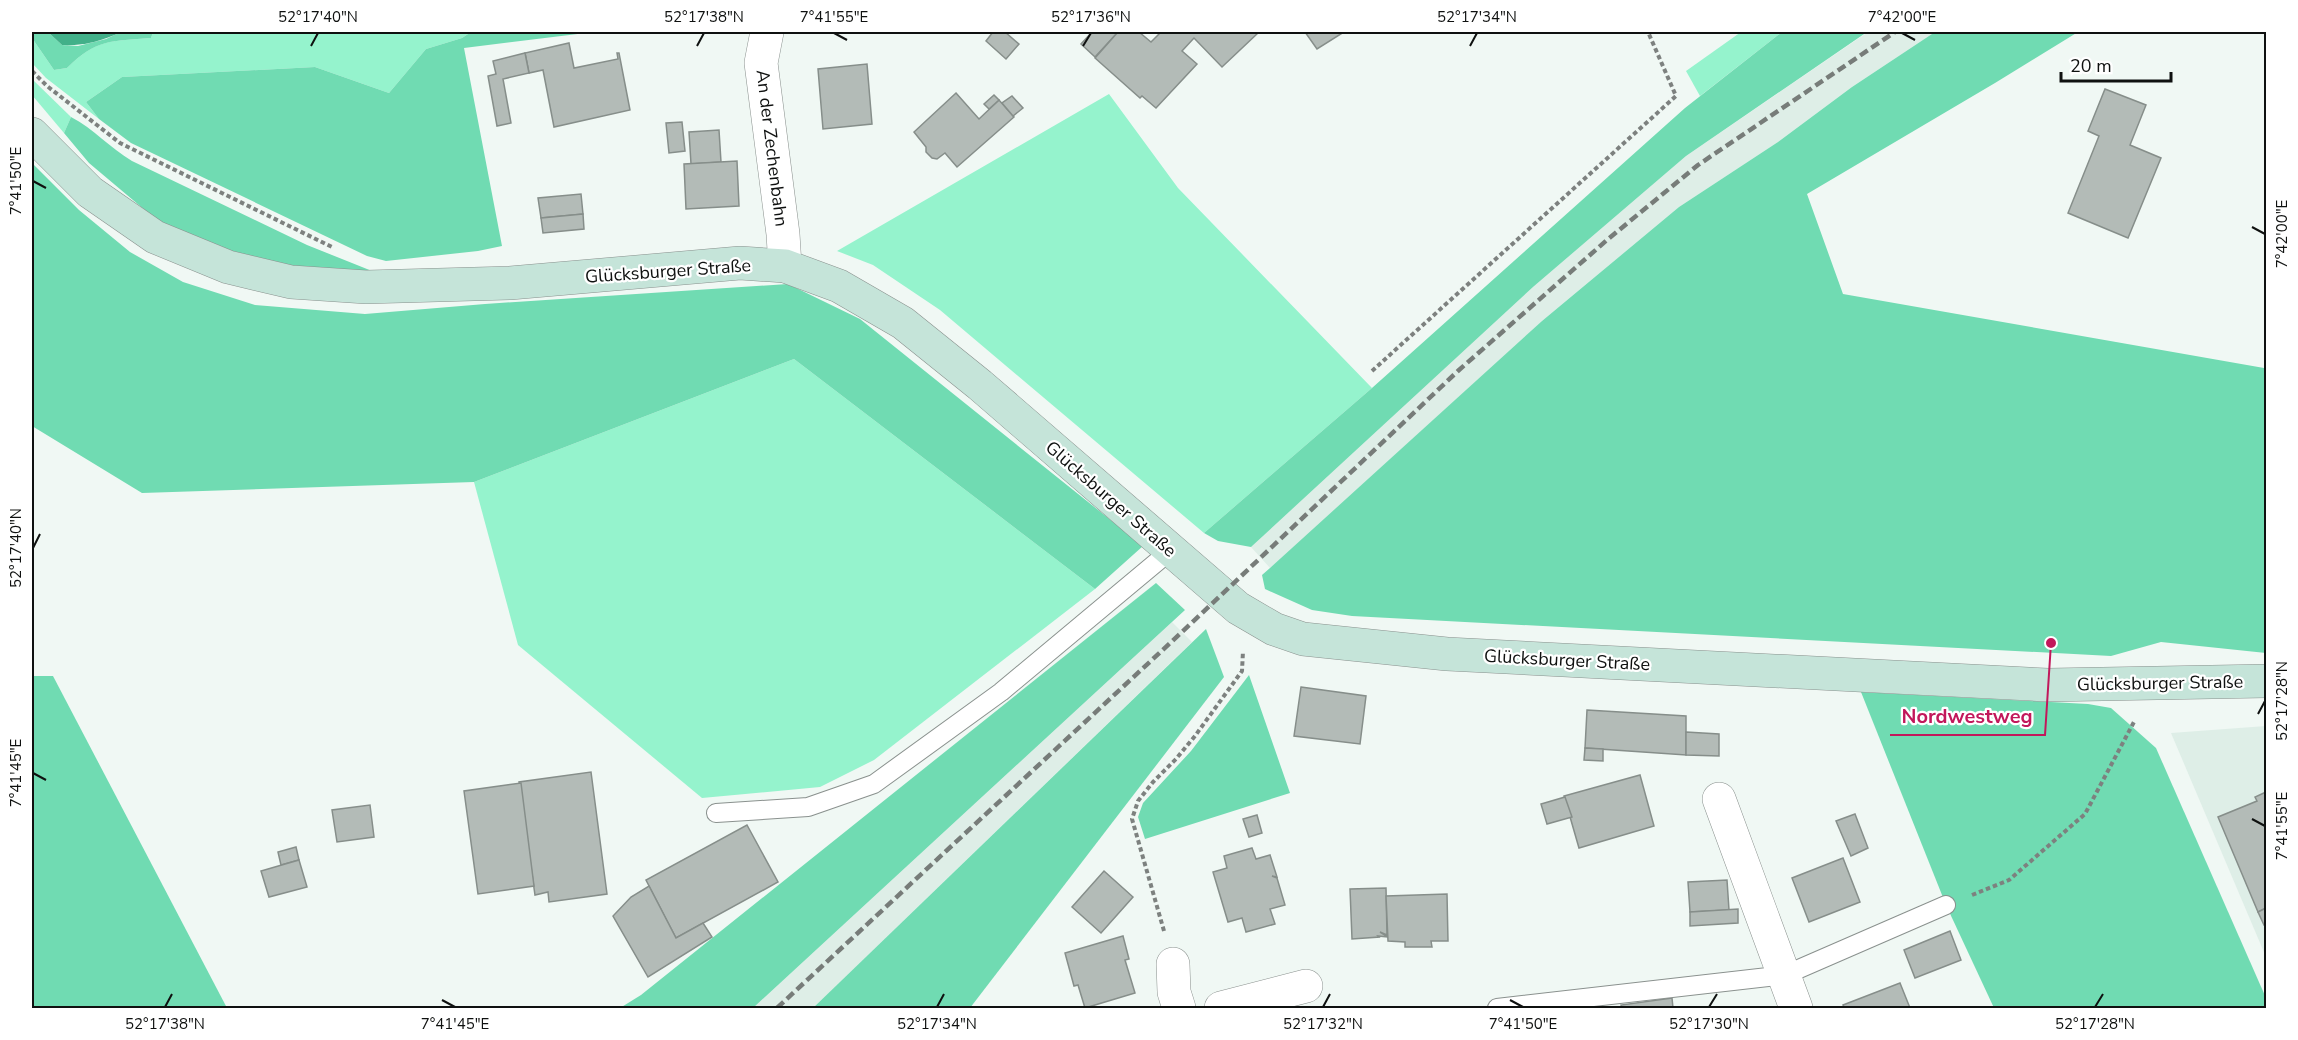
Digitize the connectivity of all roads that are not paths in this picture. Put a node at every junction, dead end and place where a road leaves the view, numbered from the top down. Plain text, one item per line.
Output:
1 (767, 32) edge
2 (32, 134) edge
3 (785, 266) junction
4 (1170, 552) junction
5 (2266, 681) edge
6 (1719, 799) dead end
7 (716, 813) dead end
8 (1946, 904) road end
9 (1173, 964) road end
10 (1785, 975) junction
11 (1306, 986) dead end
12 (1179, 1008) edge
13 (1221, 1008) edge
14 (1497, 1008) edge
15 (1796, 1008) edge

1 - 3 street, An der Zechenbahn
2 - 3 main road, Glücksburger Straße
3 - 4 main road, Glücksburger Straße
4 - 5 main road, Glücksburger Straße
4 - 7 lane
6 - 10 street
8 - 10 lane
9 - 12 street
10 - 14 lane
10 - 15 street
11 - 13 street

